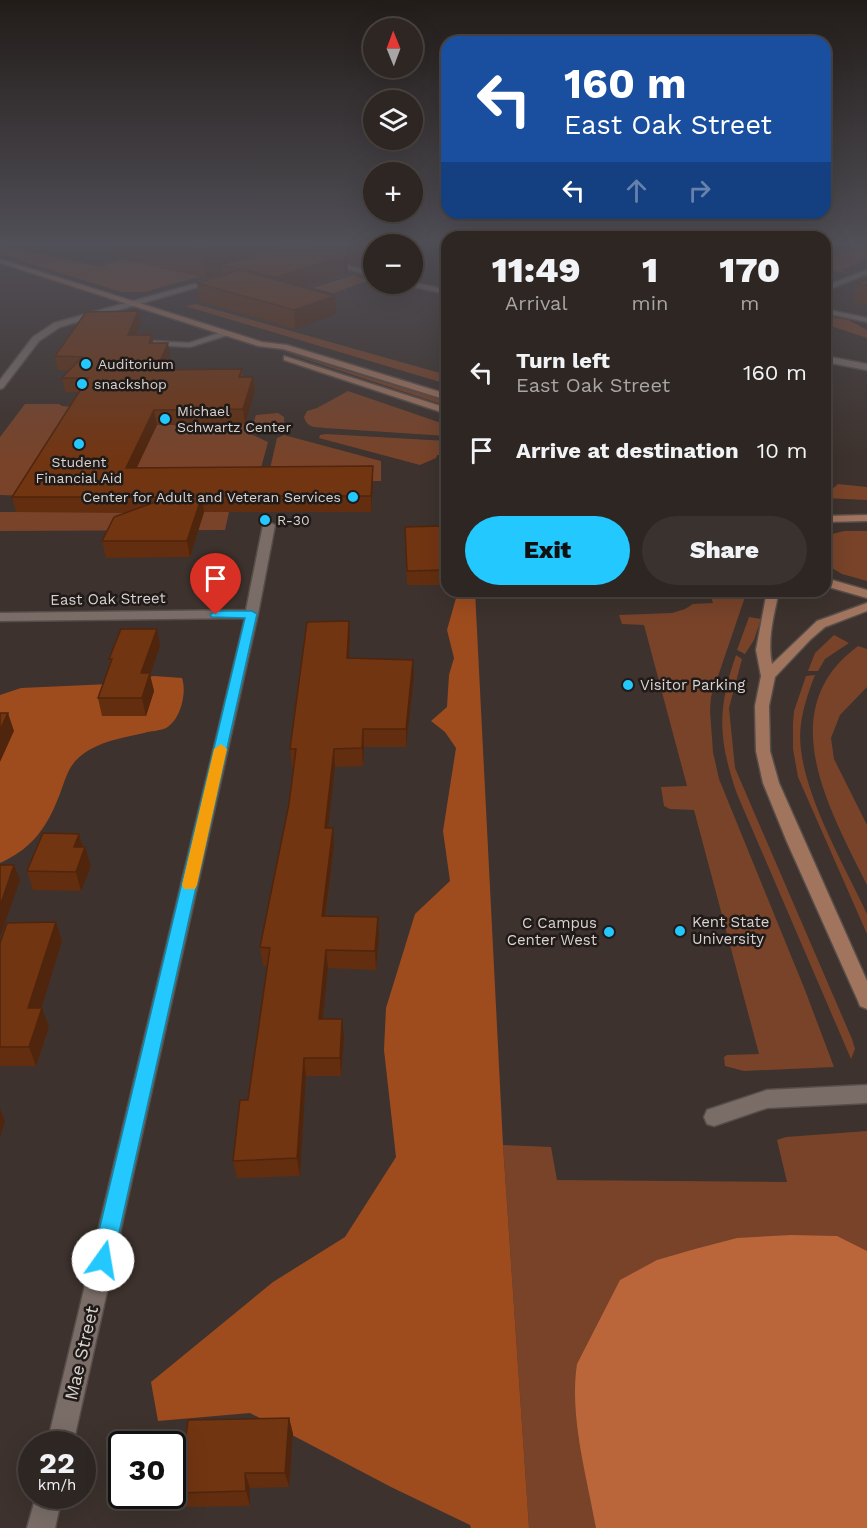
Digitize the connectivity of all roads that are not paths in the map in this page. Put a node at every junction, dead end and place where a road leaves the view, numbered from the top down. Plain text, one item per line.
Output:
1 (81, 317) edge
2 (175, 317) edge
3 (225, 333) junction
4 (154, 343) edge
5 (261, 344) junction
6 (831, 351) edge
7 (844, 352) dead end
8 (831, 360) edge
9 (867, 367) edge
10 (0, 386) edge
11 (441, 395) edge
12 (441, 409) edge
13 (831, 512) edge
14 (851, 517) junction
15 (867, 517) edge
16 (831, 519) edge
17 (269, 525) dead end
18 (831, 584) edge
19 (867, 594) edge
20 (772, 597) edge
21 (867, 607) edge
22 (252, 614) junction
23 (0, 616) edge
24 (768, 676) junction
25 (867, 1001) edge
26 (867, 1094) edge
27 (714, 1117) dead end
28 (63, 1431) edge
29 (46, 1509) edge
30 (41, 1528) edge

1 - 10 street
2 - 3 main road
3 - 4 street
3 - 5 main road
5 - 11 main road
5 - 12 main road
6 - 7 street
8 - 9 street
13 - 14 main road
14 - 15 main road
14 - 16 main road
17 - 22 street, Mae Street
18 - 19 main road
20 - 24 main road
21 - 24 main road
22 - 23 street, East Oak Street
22 - 28 street, Mae Street
24 - 25 main road
26 - 27 street
29 - 30 street

